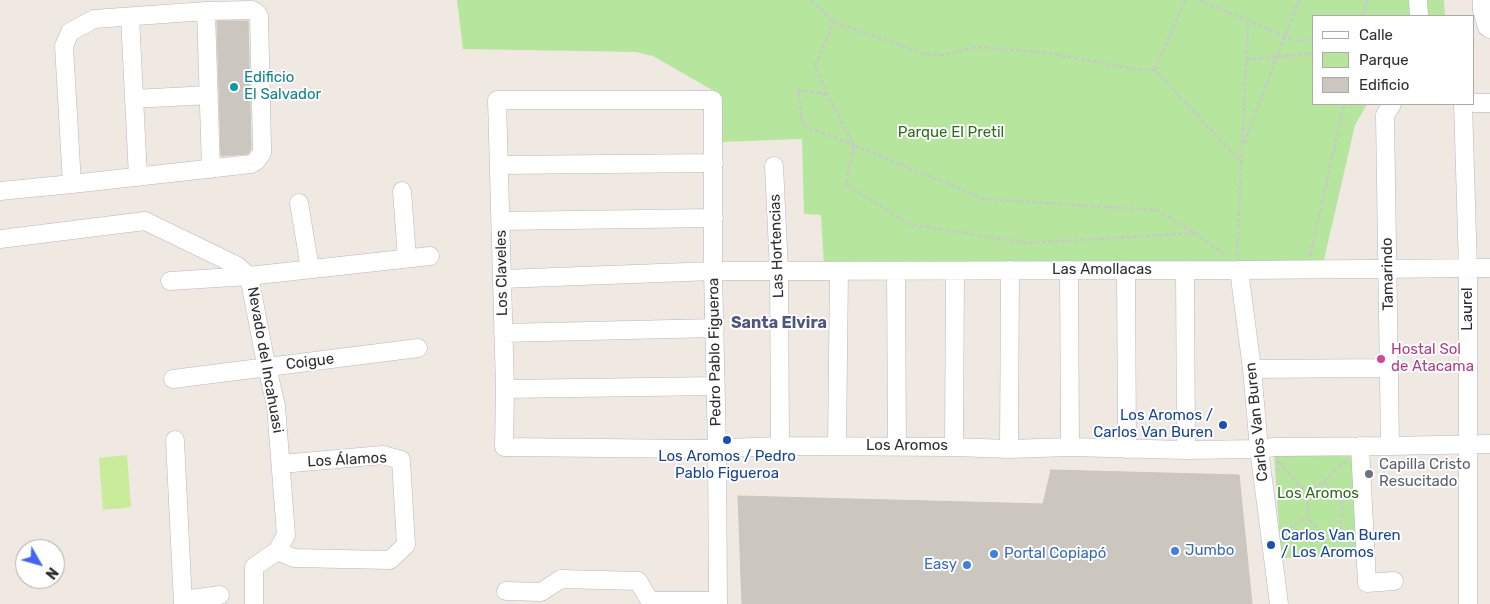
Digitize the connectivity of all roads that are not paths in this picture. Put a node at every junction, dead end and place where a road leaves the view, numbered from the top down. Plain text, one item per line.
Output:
1 (1418, 0) edge
2 (1482, 0) edge
3 (206, 11) junction
4 (1418, 15) edge
5 (130, 16) junction
6 (1490, 29) edge
7 (208, 95) junction
8 (134, 99) junction
9 (713, 100) joint
10 (1475, 103) edge
11 (1490, 103) edge
12 (1391, 105) edge
13 (1463, 105) edge
14 (714, 164) junction
15 (499, 165) junction
16 (774, 166) dead end
17 (211, 169) junction
18 (138, 177) junction
19 (72, 184) junction
20 (0, 191) edge
21 (402, 191) dead end
22 (299, 203) dead end
23 (714, 218) junction
24 (500, 221) junction
25 (0, 239) edge
26 (430, 256) dead end
27 (407, 258) junction
28 (1235, 264) junction
29 (1468, 268) junction
30 (1490, 268) edge
31 (310, 269) junction
32 (1388, 269) junction
33 (955, 270) junction
34 (1010, 270) junction
35 (1069, 270) junction
36 (1126, 270) junction
37 (1185, 270) junction
38 (713, 271) junction
39 (779, 271) junction
40 (839, 271) junction
41 (896, 271) junction
42 (249, 276) junction
43 (502, 279) junction
44 (170, 281) dead end
45 (714, 328) junction
46 (503, 333) junction
47 (418, 348) dead end
48 (267, 367) junction
49 (1388, 368) junction
50 (1252, 369) junction
51 (173, 379) dead end
52 (716, 386) junction
53 (504, 389) junction
54 (175, 440) dead end
55 (1468, 443) junction
56 (1490, 444) edge
57 (780, 446) junction
58 (837, 446) junction
59 (897, 446) junction
60 (1390, 446) junction
61 (504, 447) joint
62 (954, 447) junction
63 (1070, 447) junction
64 (716, 449) junction
65 (1009, 449) junction
66 (1126, 449) junction
67 (1259, 449) junction
68 (1186, 450) junction
69 (1354, 452) junction
70 (281, 464) junction
71 (277, 551) junction
72 (1394, 580) dead end
73 (506, 592) dead end
74 (220, 595) dead end
75 (183, 602) edge
76 (718, 603) edge
77 (254, 604) edge
78 (1278, 604) edge
79 (1468, 604) edge

1 - 4 street
2 - 6 street
3 - 5 street
3 - 7 street
3 - 17 street
5 - 8 street
5 - 19 street
7 - 8 street
7 - 17 street
8 - 18 street
9 - 14 street, Pedro Pablo Figueroa
9 - 15 street, Los Claveles
10 - 11 street
12 - 32 street, Tamarindo
13 - 29 street, Laurel
14 - 15 street
14 - 23 street, Pedro Pablo Figueroa
15 - 24 street, Los Claveles
16 - 39 street, Las Hortencias
17 - 18 street
18 - 19 street
19 - 20 street
21 - 27 street
22 - 31 street
23 - 24 street
23 - 38 street, Pedro Pablo Figueroa
24 - 43 street, Los Claveles
25 - 42 street, Nevado del Incahuasi
26 - 27 street
27 - 31 street
28 - 32 street, Las Amollacas
28 - 37 street, Las Amollacas
28 - 50 street, Carlos Van Buren
29 - 30 street, Las Amollacas
29 - 32 street, Las Amollacas
29 - 55 street, Laurel
31 - 42 street
32 - 49 street, Tamarindo
33 - 34 street, Las Amollacas
33 - 41 street, Las Amollacas
33 - 62 street
34 - 35 street, Las Amollacas
34 - 65 street
35 - 36 street, Las Amollacas
35 - 63 street
36 - 37 street, Las Amollacas
36 - 66 street
37 - 68 street
38 - 39 street, Las Amollacas
38 - 43 street, Las Amollacas
38 - 45 street, Pedro Pablo Figueroa
39 - 40 street, Las Amollacas
39 - 57 street, Las Hortencias
40 - 41 street, Las Amollacas
40 - 58 street
41 - 59 street
42 - 44 street
42 - 48 street, Nevado del Incahuasi
43 - 46 street, Los Claveles
45 - 46 street
45 - 52 street, Pedro Pablo Figueroa
46 - 53 street, Los Claveles
47 - 48 street, Coigue
48 - 51 street, Coigue
48 - 70 street, Nevado del Incahuasi
49 - 50 street
49 - 60 street, Tamarindo
50 - 67 street, Carlos Van Buren
52 - 53 street
52 - 64 street, Pedro Pablo Figueroa
53 - 61 street, Los Claveles
54 - 75 street
55 - 56 street, Los Aromos
55 - 60 street, Los Aromos
55 - 79 street, Laurel
57 - 58 street, Los Aromos
57 - 64 street, Los Aromos
58 - 59 street, Los Aromos
59 - 62 street, Los Aromos
60 - 69 street, Los Aromos
61 - 64 street, Los Aromos
62 - 65 street, Los Aromos
63 - 65 street, Los Aromos
63 - 66 street, Los Aromos
64 - 76 street, Pedro Pablo Figueroa
66 - 68 street, Los Aromos
67 - 68 street, Los Aromos
67 - 69 street, Los Aromos
67 - 78 street, Carlos Van Buren
69 - 72 street
70 - 71 street, Nevado del Incahuasi
70 - 71 street, Los Álamos
71 - 77 street
73 - 76 street
74 - 75 street

